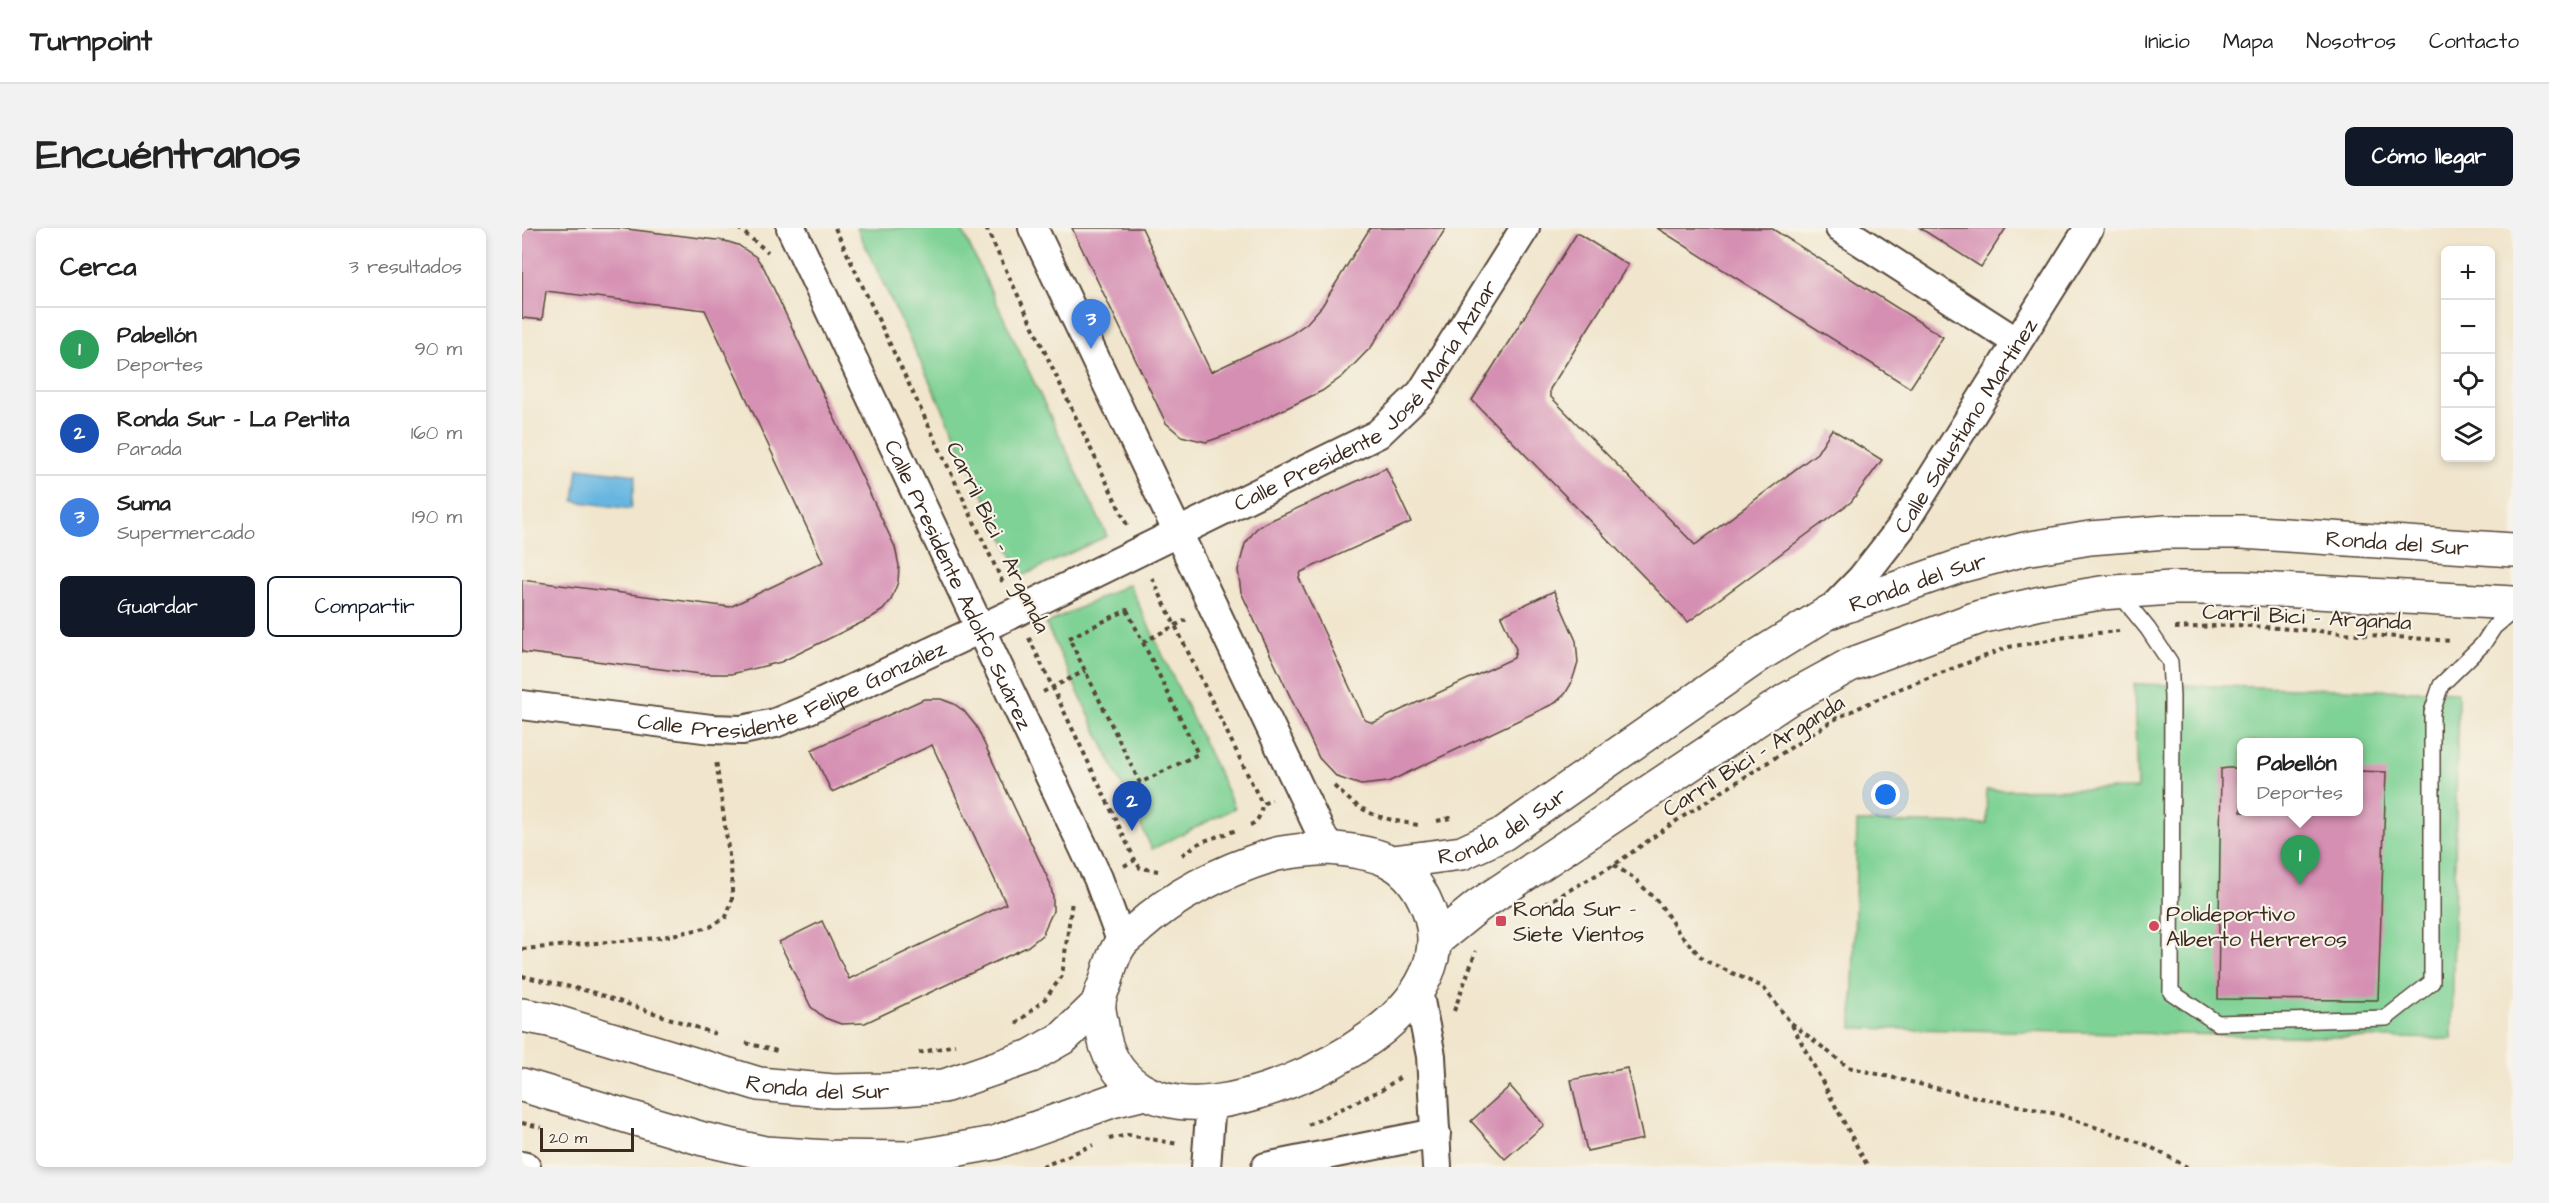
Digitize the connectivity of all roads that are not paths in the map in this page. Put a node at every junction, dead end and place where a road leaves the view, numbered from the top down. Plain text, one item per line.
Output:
1 (791, 228) edge
2 (1033, 228) edge
3 (1525, 228) edge
4 (1840, 228) edge
5 (2089, 228) edge
6 (2017, 342) junction
7 (1178, 532) junction
8 (2513, 550) edge
9 (2118, 592) junction
10 (2513, 603) edge
11 (2513, 610) edge
12 (1829, 612) junction
13 (980, 629) junction
14 (522, 705) edge
15 (1328, 848) junction
16 (1393, 862) junction
17 (1435, 941) junction
18 (1122, 943) junction
19 (1418, 991) junction
20 (1099, 1003) junction
21 (522, 1015) edge
22 (522, 1085) edge
23 (1145, 1093) junction
24 (1211, 1102) junction
25 (1436, 1133) junction
26 (1206, 1167) edge
27 (1266, 1167) edge
28 (1437, 1167) edge

1 - 13 street, Calle Presidente Adolfo Suárez
2 - 7 street
3 - 7 street, Calle Presidente José María Aznar
4 - 6 street
5 - 6 street, Calle Salustiano Martínez
6 - 12 street, Calle Salustiano Martínez
7 - 13 street, Calle Presidente Felipe González
7 - 15 street
8 - 12 main road, Ronda del Sur
9 - 10 main road
9 - 11 lane
9 - 17 main road
12 - 16 main road, Ronda del Sur
13 - 14 street, Calle Presidente Felipe González
13 - 18 street, Calle Presidente Adolfo Suárez
15 - 16 main road, Ronda del Sur
15 - 18 main road, Ronda del Sur
16 - 17 main road, Ronda del Sur
17 - 19 main road, Ronda del Sur
18 - 20 main road, Ronda del Sur
19 - 24 main road, Ronda del Sur
19 - 25 street
20 - 21 main road, Ronda del Sur
20 - 23 main road, Ronda del Sur
22 - 23 main road, Ronda del Sur
23 - 24 main road, Ronda del Sur
24 - 26 street
25 - 27 street
25 - 28 street

